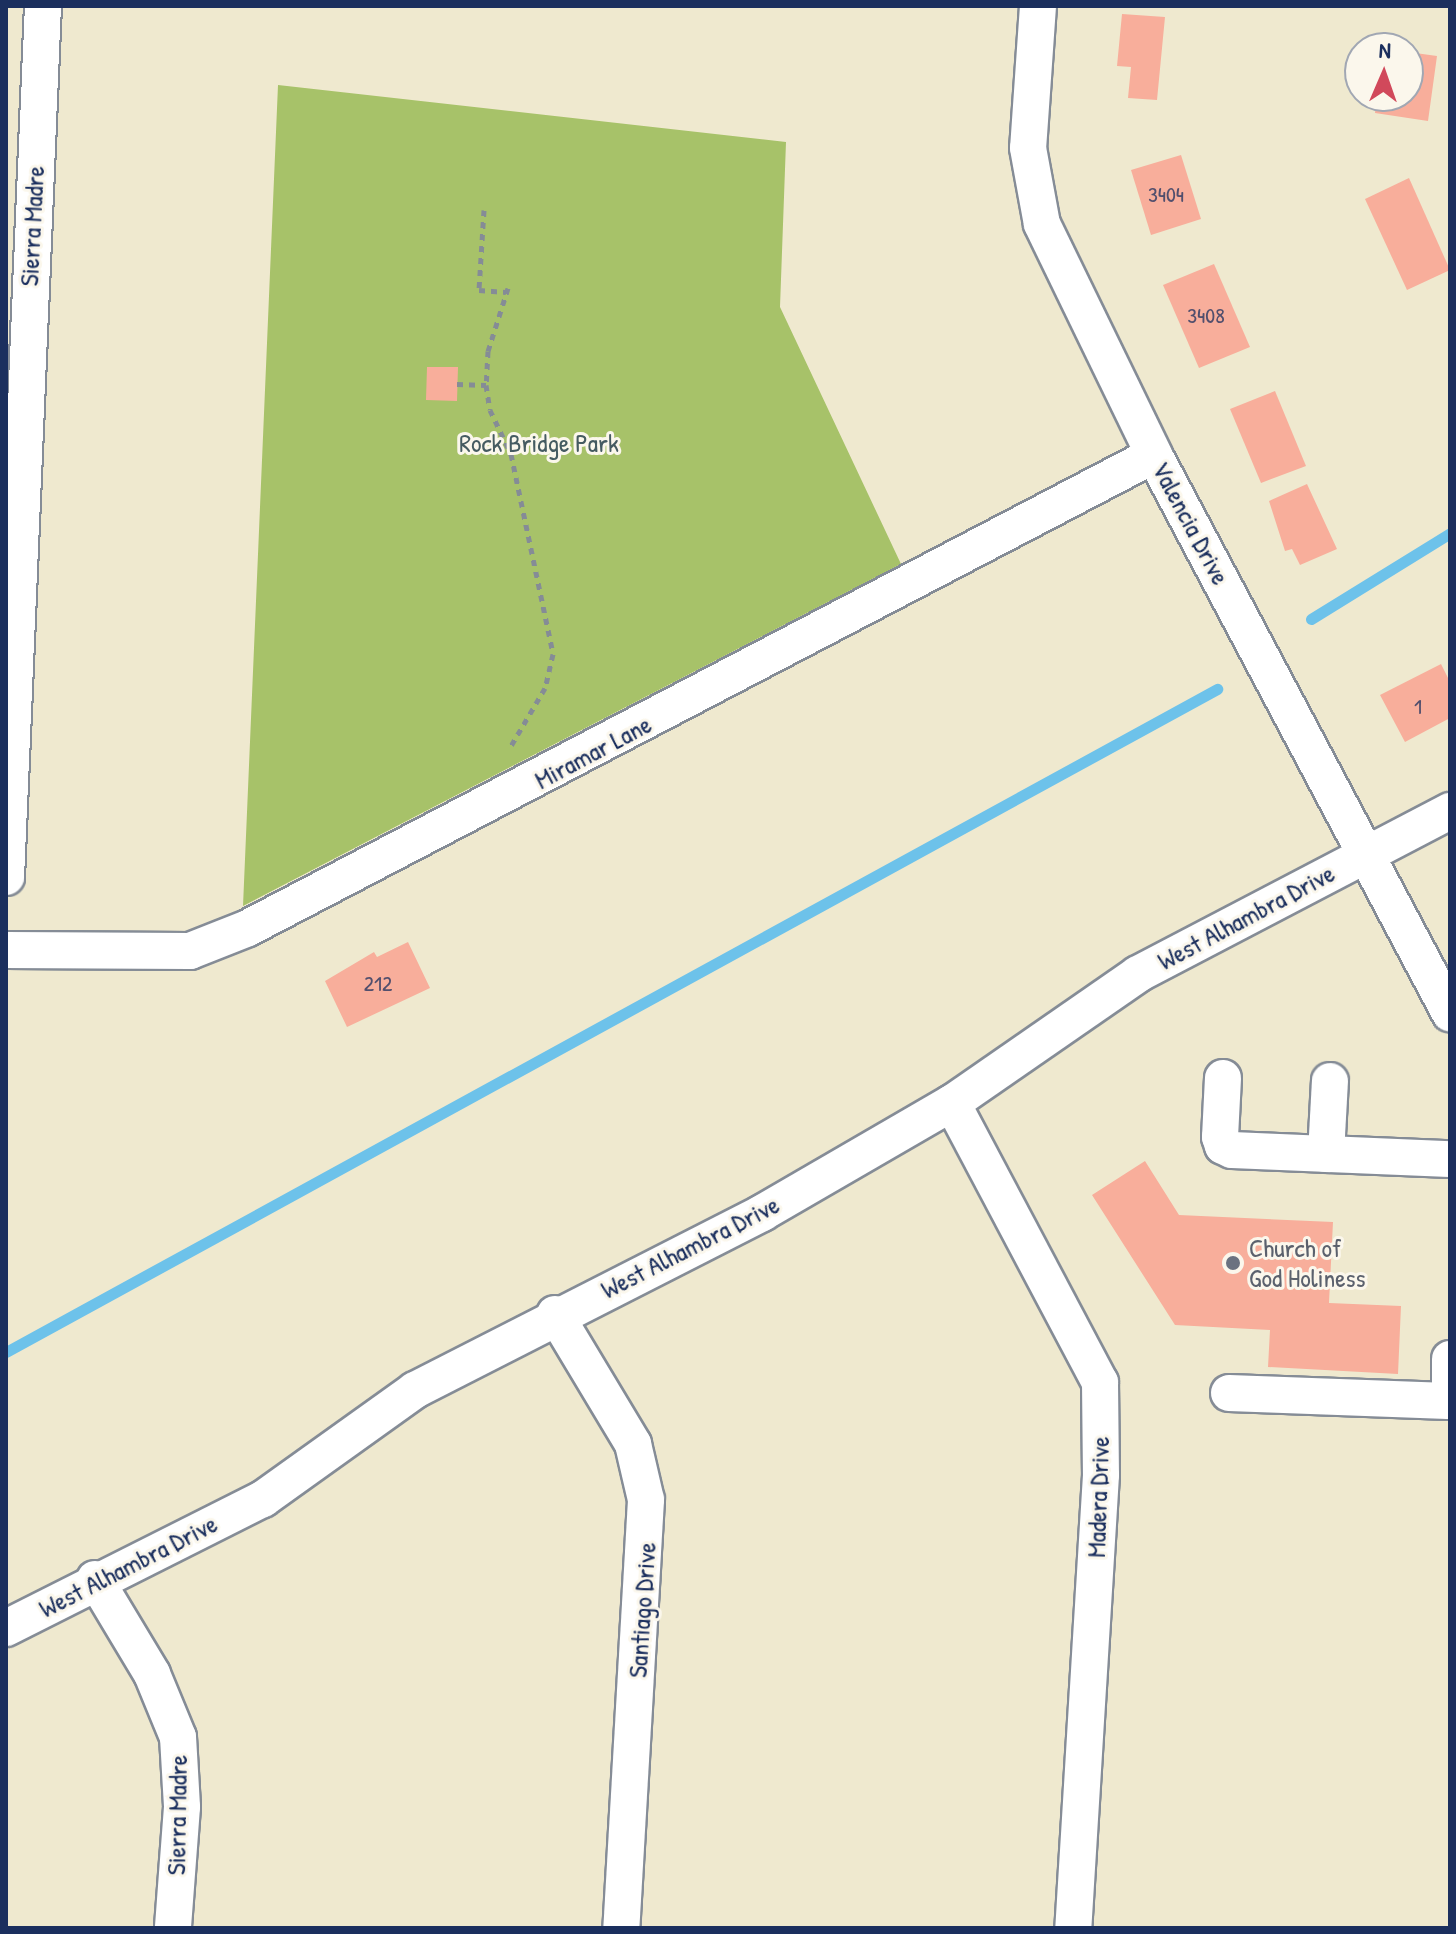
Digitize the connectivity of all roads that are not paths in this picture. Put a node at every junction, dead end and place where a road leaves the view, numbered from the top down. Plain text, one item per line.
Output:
1 (43, 6) edge
2 (1038, 6) edge
3 (1154, 455) junction
4 (1450, 811) edge
5 (1368, 854) junction
6 (6, 877) edge
7 (6, 950) edge
8 (1450, 1013) edge
9 (1223, 1078) dead end
10 (1330, 1081) dead end
11 (952, 1103) junction
12 (1326, 1154) junction
13 (1450, 1159) edge
14 (555, 1314) junction
15 (1450, 1359) edge
16 (1229, 1393) dead end
17 (1449, 1401) edge
18 (95, 1579) junction
19 (6, 1628) edge
20 (173, 1928) edge
21 (621, 1928) edge
22 (1073, 1928) edge

1 - 6 street, Sierra Madre
2 - 3 street, Valencia Drive
3 - 5 street, Valencia Drive
3 - 7 street, Miramar Lane
4 - 5 street, West Alhambra Drive
5 - 8 street, Valencia Drive
5 - 11 street, West Alhambra Drive
9 - 12 street
10 - 12 street
11 - 14 street, West Alhambra Drive
11 - 22 street, Madera Drive
12 - 13 street
14 - 18 street, West Alhambra Drive
14 - 21 street, Santiago Drive
15 - 17 street
16 - 17 street
18 - 19 street, West Alhambra Drive
18 - 20 street, Sierra Madre

